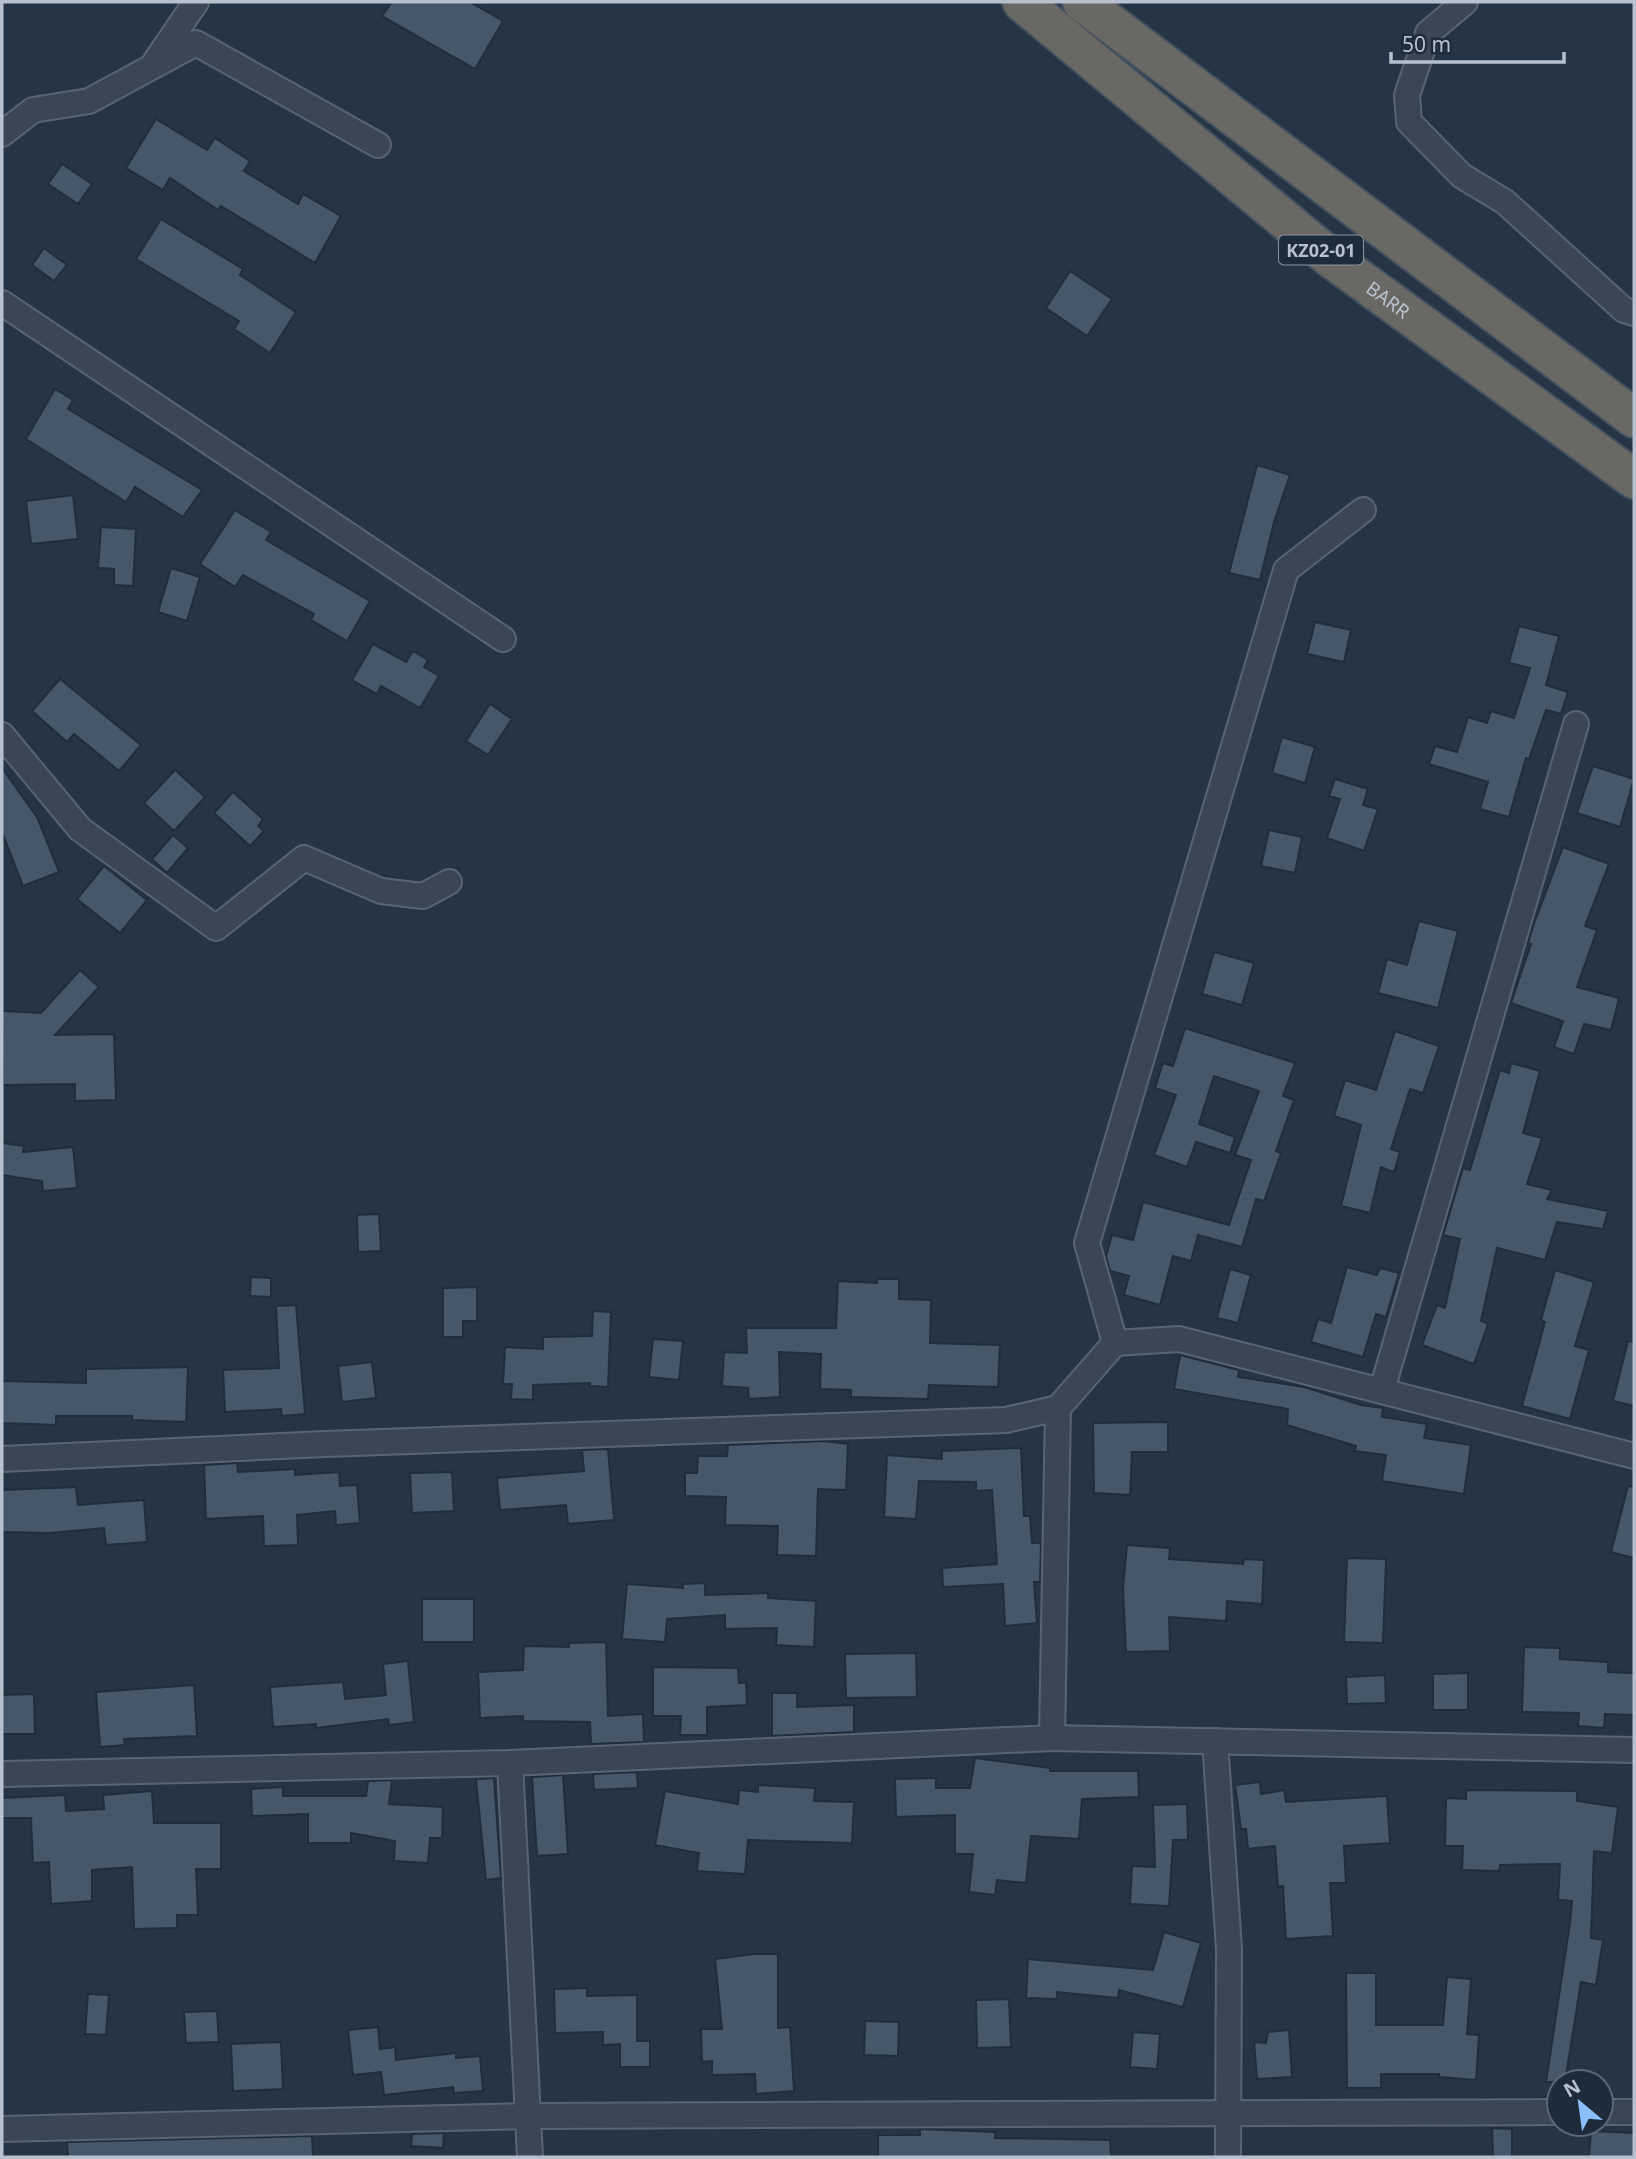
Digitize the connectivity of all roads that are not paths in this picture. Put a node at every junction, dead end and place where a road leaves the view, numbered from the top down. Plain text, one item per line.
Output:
1 (196, 2) edge
2 (1022, 2) edge
3 (1082, 2) edge
4 (1465, 2) edge
5 (153, 66) junction
6 (2, 134) edge
7 (378, 145) dead end
8 (2, 303) edge
9 (1634, 313) edge
10 (1634, 418) edge
11 (1634, 479) edge
12 (1363, 510) dead end
13 (503, 639) dead end
14 (1576, 724) dead end
15 (2, 735) edge
16 (449, 882) dead end
17 (1115, 1343) junction
18 (1382, 1390) junction
19 (1058, 1408) junction
20 (1634, 1455) edge
21 (2, 1459) edge
22 (1052, 1738) junction
23 (1215, 1741) junction
24 (1634, 1750) edge
25 (510, 1763) junction
26 (2, 1774) edge
27 (1226, 2112) junction
28 (1545, 2112) edge
29 (1615, 2112) edge
30 (1634, 2112) edge
31 (529, 2116) junction
32 (2, 2129) edge
33 (530, 2157) edge
34 (1228, 2157) edge

1 - 5 street
2 - 11 highway, BARR / KZ02-01
3 - 10 highway, KZ02-01
4 - 9 street
5 - 6 street
5 - 7 street
8 - 13 street
12 - 17 street
14 - 18 street
15 - 16 street
17 - 18 street
17 - 19 street
18 - 20 street
19 - 21 street
19 - 22 street
22 - 23 street
22 - 25 street
23 - 24 street
23 - 27 street
25 - 26 street
25 - 31 street
27 - 28 street
27 - 31 street
27 - 34 street
29 - 30 street
31 - 32 street
31 - 33 street

